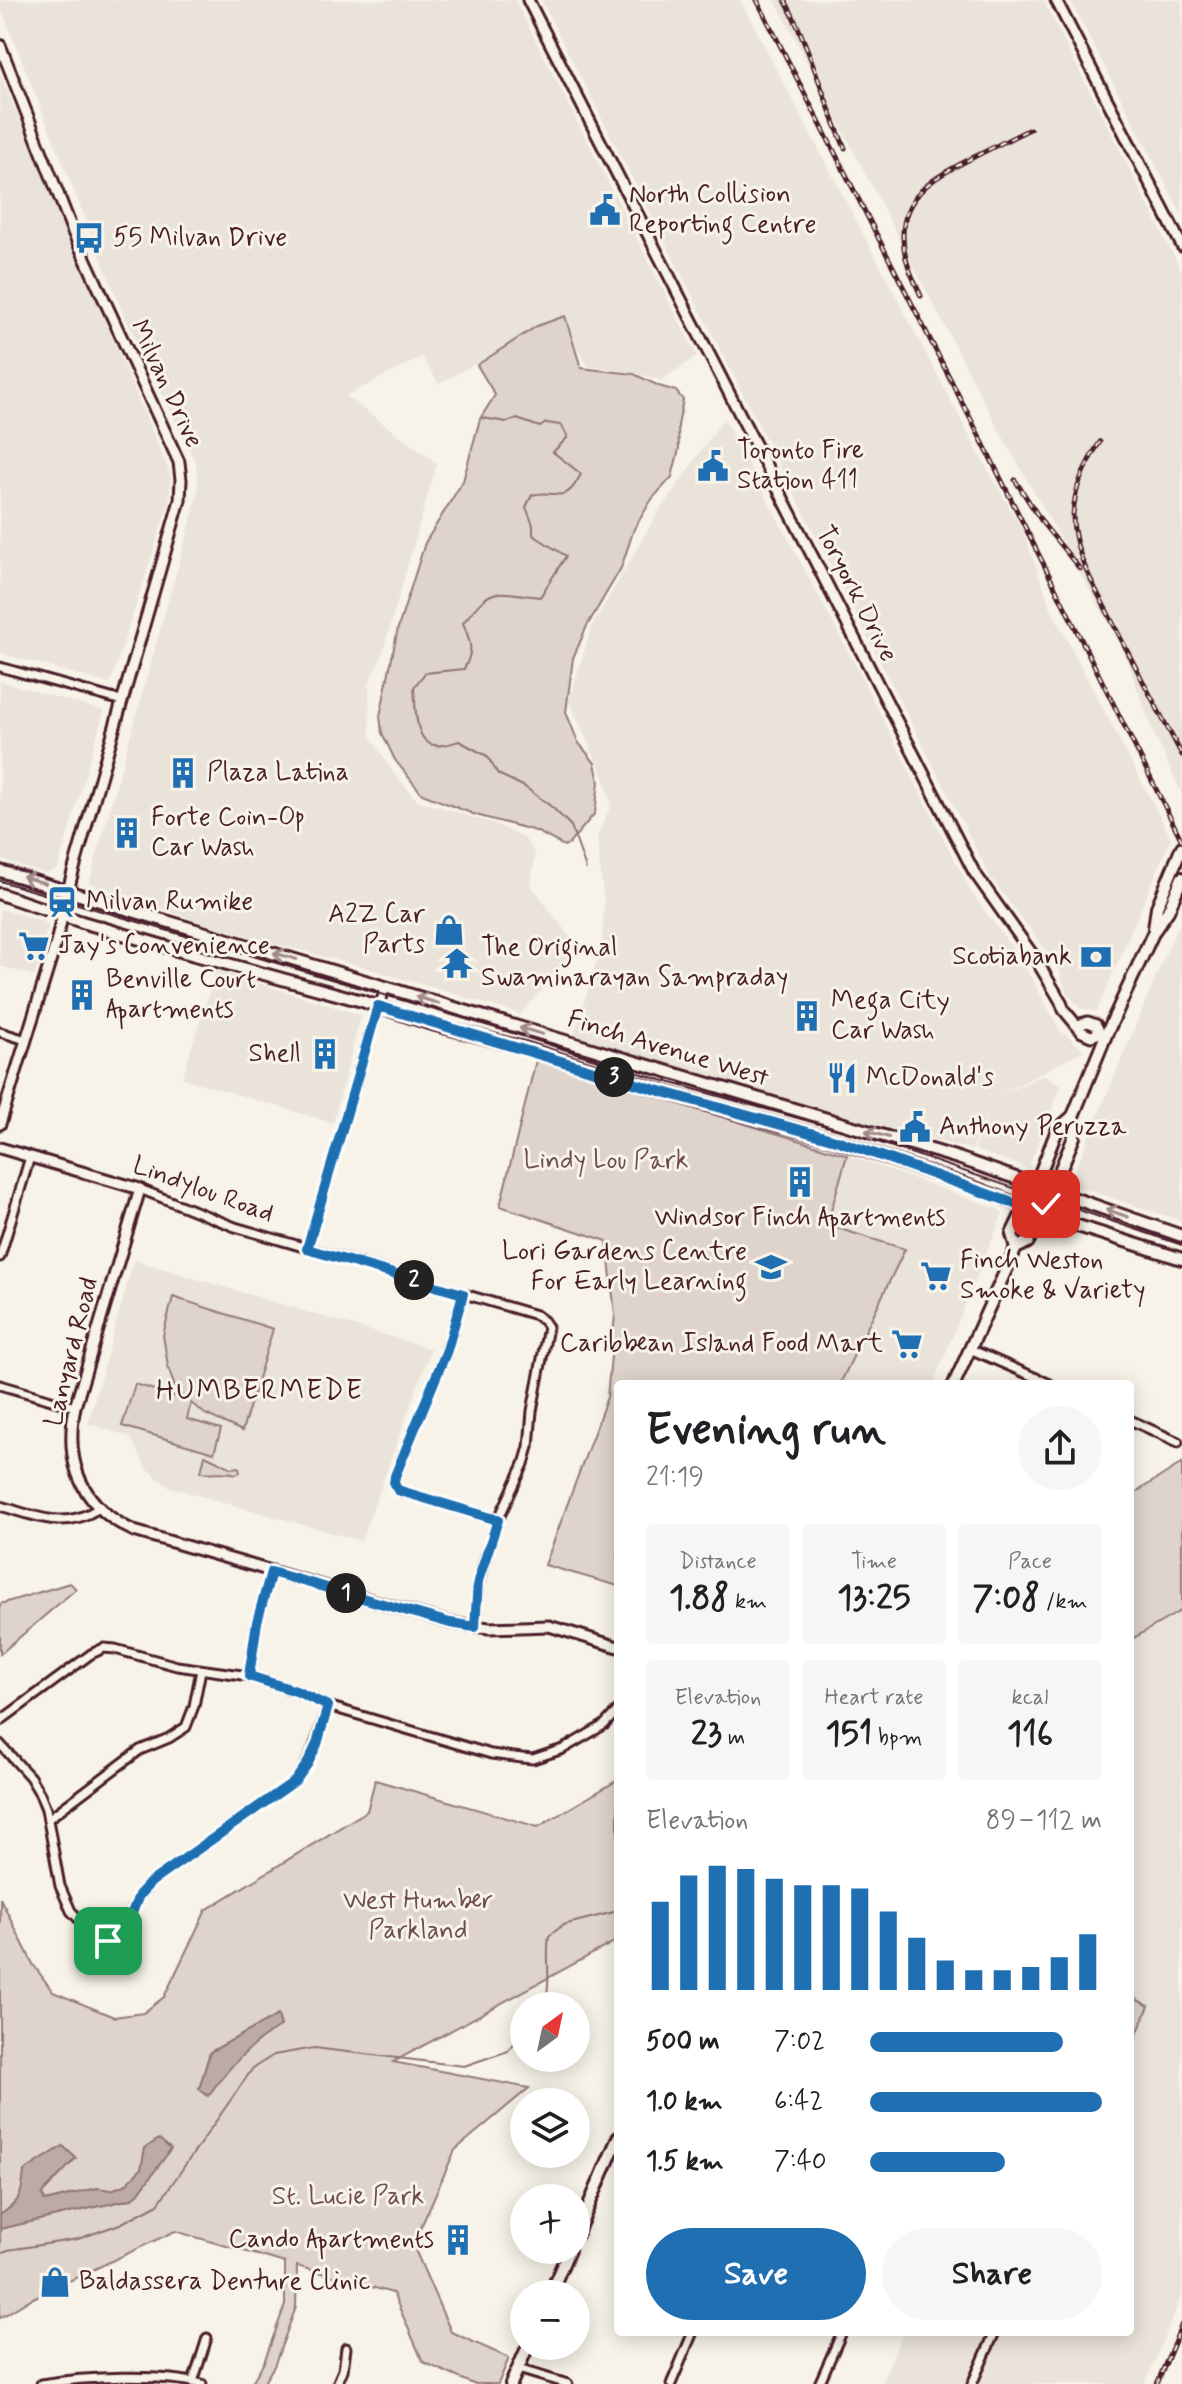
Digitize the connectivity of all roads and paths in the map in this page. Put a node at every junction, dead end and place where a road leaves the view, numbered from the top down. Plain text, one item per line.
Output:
1 (528, 0) edge
2 (1056, 0) edge
3 (0, 45) edge
4 (1182, 246) edge
5 (0, 667) edge
6 (122, 701) junction
7 (1182, 847) edge
8 (0, 871) edge
9 (1182, 878) edge
10 (68, 891) junction
11 (0, 894) edge
12 (62, 915) junction
13 (1154, 931) junction
14 (386, 987) junction
15 (378, 1006) junction
16 (0, 1032) edge
17 (1103, 1034) junction
18 (26, 1040) junction
19 (1073, 1116) junction
20 (0, 1124) edge
21 (0, 1148) edge
22 (30, 1157) junction
23 (1036, 1184) junction
24 (140, 1189) junction
25 (1052, 1190) junction
26 (1026, 1206) junction
27 (1041, 1213) junction
28 (1182, 1236) edge
29 (1016, 1248) junction
30 (307, 1249) junction
31 (0, 1257) edge
32 (1182, 1259) edge
33 (463, 1294) junction
34 (970, 1349) junction
35 (956, 1380) edge
36 (1041, 1380) edge
37 (0, 1385) edge
38 (75, 1407) junction
39 (1134, 1422) edge
40 (1178, 1442) dead end
41 (1, 1508) edge
42 (99, 1508) junction
43 (498, 1520) junction
44 (271, 1572) junction
45 (475, 1627) junction
46 (614, 1646) edge
47 (201, 1670) junction
48 (249, 1676) junction
49 (328, 1706) junction
50 (614, 1714) edge
51 (0, 1721) edge
52 (0, 1744) edge
53 (48, 1819) junction
54 (614, 2147) edge
55 (590, 2203) edge
56 (691, 2336) edge
57 (840, 2336) edge
58 (993, 2336) edge
59 (207, 2338) dead end
60 (346, 2348) dead end
61 (522, 2360) edge
62 (518, 2369) junction
63 (193, 2382) junction
64 (41, 2384) edge
65 (202, 2384) edge
66 (337, 2384) edge
67 (511, 2384) edge
68 (568, 2384) edge
69 (671, 2384) edge
70 (819, 2384) edge
71 (972, 2384) edge

1 - 17 street, Toryork Drive
2 - 4 street
3 - 6 street, Milvan Drive
5 - 6 street
6 - 10 street, Milvan Drive
7 - 13 main road
10 -> 8 main road, Finch Avenue West
9 - 13 main road
10 - 12 street, Milvan Drive
14 -> 10 main road, Finch Avenue West
11 - 12 main road, Finch Avenue West
12 - 15 main road, Finch Avenue West
12 - 18 street, Milvan Drive
13 - 17 main road
14 - 15 street
23 -> 14 main road, Finch Avenue West
15 - 26 main road, Finch Avenue West
15 - 30 street
16 - 18 street
17 - 19 main road
18 - 20 street, Milvan Drive
19 - 23 main road
19 - 25 main road
21 - 22 street, Lindylou Road
22 - 24 street, Lindylou Road
22 - 31 street
23 - 25 main road, Finch Avenue West
23 - 26 main road
24 - 30 street, Lindylou Road
24 - 38 street, Lanyard Road
25 - 27 main road
28 -> 25 main road, Finch Avenue West
26 - 27 main road, Finch Avenue West
26 - 29 main road
27 - 29 main road
27 - 32 main road, Finch Avenue West
29 - 34 main road
30 - 33 street, Lindylou Road
33 - 43 street, Lindylou Road
33 - 43 street
34 - 35 main road
34 - 36 street
37 - 38 street
38 - 42 street, Lanyard Road
39 - 40 street
41 - 42 street
42 - 44 street, Lanyard Road
43 - 45 street, Lindylou Road
44 - 45 street, Lanyard Road
44 - 48 street
45 - 46 street, Lanyard Road
47 - 48 street
47 - 51 street
47 - 53 street
48 - 49 street
49 - 50 street
49 - 53 street
52 - 53 street
54 - 55 main road
56 - 69 street
57 - 70 street
58 - 71 street
59 - 63 street
60 - 66 street
61 - 62 main road
62 - 67 main road
62 - 68 street
63 - 64 street
63 - 65 street

